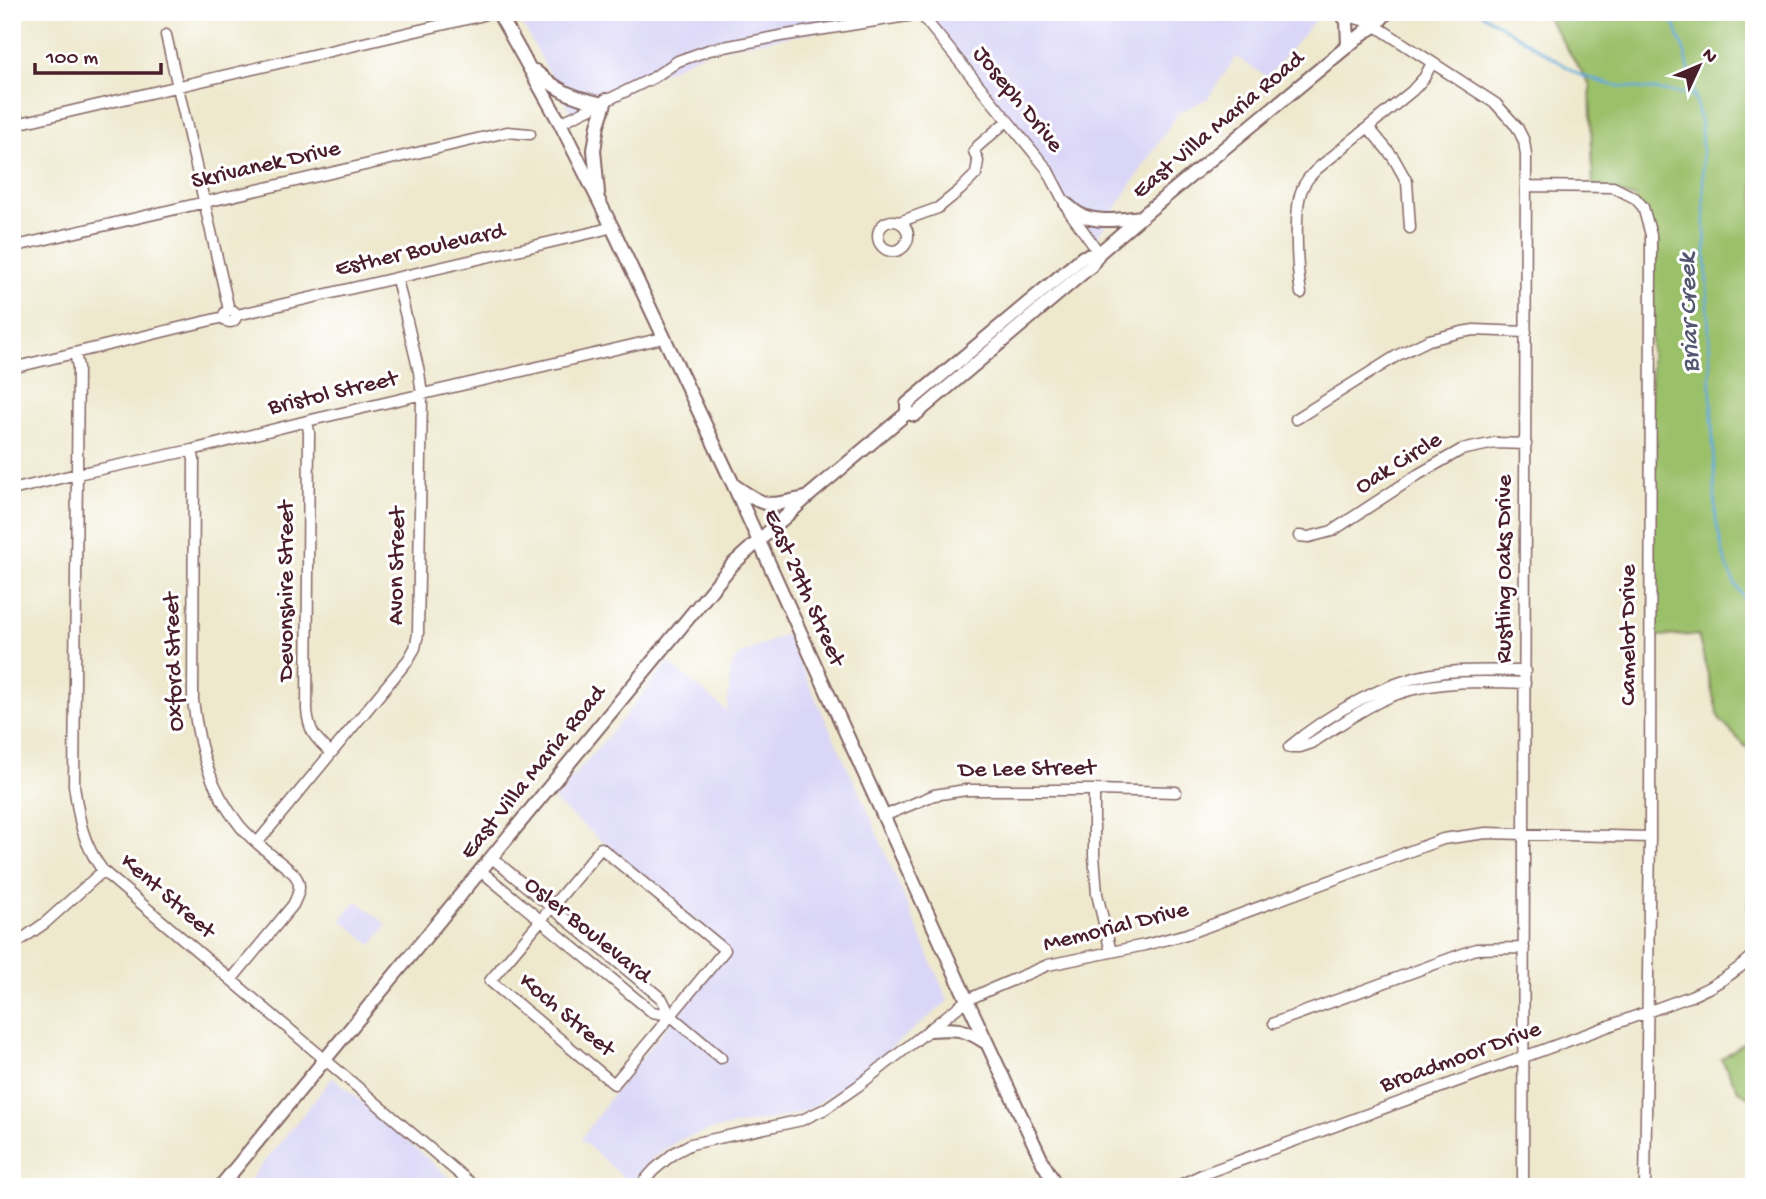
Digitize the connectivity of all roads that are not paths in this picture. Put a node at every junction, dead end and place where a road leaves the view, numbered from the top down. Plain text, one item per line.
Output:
1 (489, 12) edge
2 (498, 12) edge
3 (1359, 12) edge
4 (919, 13) edge
5 (1340, 14) edge
6 (1376, 22) edge
7 (166, 35) dead end
8 (1348, 45) junction
9 (1432, 63) junction
10 (528, 65) junction
11 (179, 87) junction
12 (603, 102) junction
13 (1007, 121) junction
14 (561, 123) junction
15 (12, 125) edge
16 (1369, 128) junction
17 (530, 134) dead end
18 (1526, 186) junction
19 (599, 200) junction
20 (204, 202) junction
21 (1066, 204) junction
22 (1142, 217) junction
23 (899, 222) dead end
24 (612, 227) junction
25 (1410, 228) dead end
26 (12, 247) edge
27 (1099, 253) junction
28 (397, 279) junction
29 (1301, 293) dead end
30 (230, 314) junction
31 (1526, 332) junction
32 (663, 338) junction
33 (75, 353) junction
34 (12, 368) edge
35 (422, 396) junction
36 (1296, 419) dead end
37 (307, 421) junction
38 (1526, 444) junction
39 (192, 450) junction
40 (77, 474) junction
41 (733, 484) junction
42 (12, 490) edge
43 (806, 498) junction
44 (1299, 536) dead end
45 (758, 541) junction
46 (1525, 671) junction
47 (1525, 683) junction
48 (1378, 698) junction
49 (331, 753) junction
50 (1754, 770) edge
51 (1094, 790) junction
52 (1176, 792) dead end
53 (1754, 805) edge
54 (884, 816) junction
55 (1525, 834) junction
56 (1650, 837) junction
57 (257, 843) junction
58 (1754, 850) edge
59 (492, 858) junction
60 (481, 871) junction
61 (103, 872) junction
62 (551, 908) junction
63 (1754, 920) edge
64 (541, 921) junction
65 (12, 946) edge
66 (1524, 948) junction
67 (1111, 952) junction
68 (1754, 955) edge
69 (231, 980) junction
70 (967, 1000) junction
71 (1648, 1012) junction
72 (670, 1015) junction
73 (1274, 1023) dead end
74 (929, 1030) junction
75 (987, 1043) junction
76 (1523, 1057) junction
77 (721, 1058) dead end
78 (326, 1059) junction
79 (220, 1187) edge
80 (475, 1187) edge
81 (639, 1187) edge
82 (1057, 1187) edge
83 (1176, 1187) edge
84 (1523, 1187) edge
85 (1645, 1187) edge

1 - 11 street
2 - 10 main road, East 29th Street
3 - 6 street
4 - 12 street, Joseph Drive
4 - 13 street, Joseph Drive
5 - 6 street
5 - 8 main road
6 - 8 main road, East Villa Maria Road
6 - 9 street, Rustling Oaks Drive
7 - 11 street
8 - 22 main road, East Villa Maria Road
9 - 16 street
9 - 18 street, Rustling Oaks Drive
10 - 12 main road
10 - 14 main road, East 29th Street
11 - 15 street
11 - 20 street
12 - 14 street, Joseph Drive
12 - 19 main road
13 - 21 street, Joseph Drive
13 - 23 street
14 - 19 main road, East 29th Street
16 - 25 street
16 - 29 street
17 - 20 street, Skrivanek Drive
18 - 31 street, Rustling Oaks Drive
18 - 56 street, Camelot Drive
19 - 24 main road, East 29th Street
20 - 26 street, Skrivanek Drive
20 - 30 street
21 - 22 main road
21 - 27 street, Joseph Drive
22 - 27 main road, East Villa Maria Road
24 - 28 street, Esther Boulevard
24 - 32 main road, East 29th Street
27 - 43 main road, East Villa Maria Road
28 - 30 street, Esther Boulevard
28 - 35 street, Avon Street
30 - 33 street, Esther Boulevard
31 - 36 street
31 - 38 street, Rustling Oaks Drive
32 - 35 street, Bristol Street
32 - 41 main road, East 29th Street
33 - 34 street, Esther Boulevard
33 - 40 street, Kent Street
35 - 37 street, Bristol Street
35 - 49 street, Avon Street
37 - 39 street, Bristol Street
37 - 49 street, Devonshire Street
38 - 44 street, Oak Circle
38 - 46 street, Rustling Oaks Drive
39 - 40 street, Bristol Street
39 - 57 street, Oxford Street
40 - 42 street, Bristol Street
40 - 61 street, Kent Street
41 - 43 main road
41 - 45 main road, East 29th Street
43 - 45 main road, East Villa Maria Road
45 - 54 main road, East 29th Street
45 - 59 main road, East Villa Maria Road
46 - 47 street, Rustling Oaks Drive
46 - 48 street
47 - 48 street
47 - 55 street, Rustling Oaks Drive
48 - 48 street
49 - 57 street, Avon Street
50 - 53 street
51 - 52 street, De Lee Street
51 - 54 street, De Lee Street
51 - 67 street
54 - 70 main road, East 29th Street
55 - 56 street, Memorial Drive
55 - 66 street, Rustling Oaks Drive
55 - 67 street, Memorial Drive
56 - 71 street, Camelot Drive
57 - 69 street, Oxford Street
58 - 63 street
59 - 60 main road, East Villa Maria Road
59 - 62 street, Osler Boulevard
60 - 64 street, Osler Boulevard
60 - 78 main road, East Villa Maria Road
61 - 65 street
61 - 69 street, Kent Street
62 - 64 street
62 - 72 street, Osler Boulevard
62 - 72 street
64 - 72 street, Osler Boulevard
64 - 72 street, Koch Street
66 - 73 street
66 - 76 street, Rustling Oaks Drive
67 - 70 street, Memorial Drive
68 - 71 street, Broadmoor Drive
69 - 78 street, Kent Street
70 - 74 street, Memorial Drive
70 - 75 main road, East 29th Street
71 - 76 street, Broadmoor Drive
71 - 85 street, Camelot Drive
72 - 77 street, Osler Boulevard
74 - 75 main road
74 - 81 street, Memorial Drive
75 - 82 main road, East 29th Street
76 - 83 street, Broadmoor Drive
76 - 84 street, Rustling Oaks Drive
78 - 79 main road, East Villa Maria Road
78 - 80 street, Kent Street

